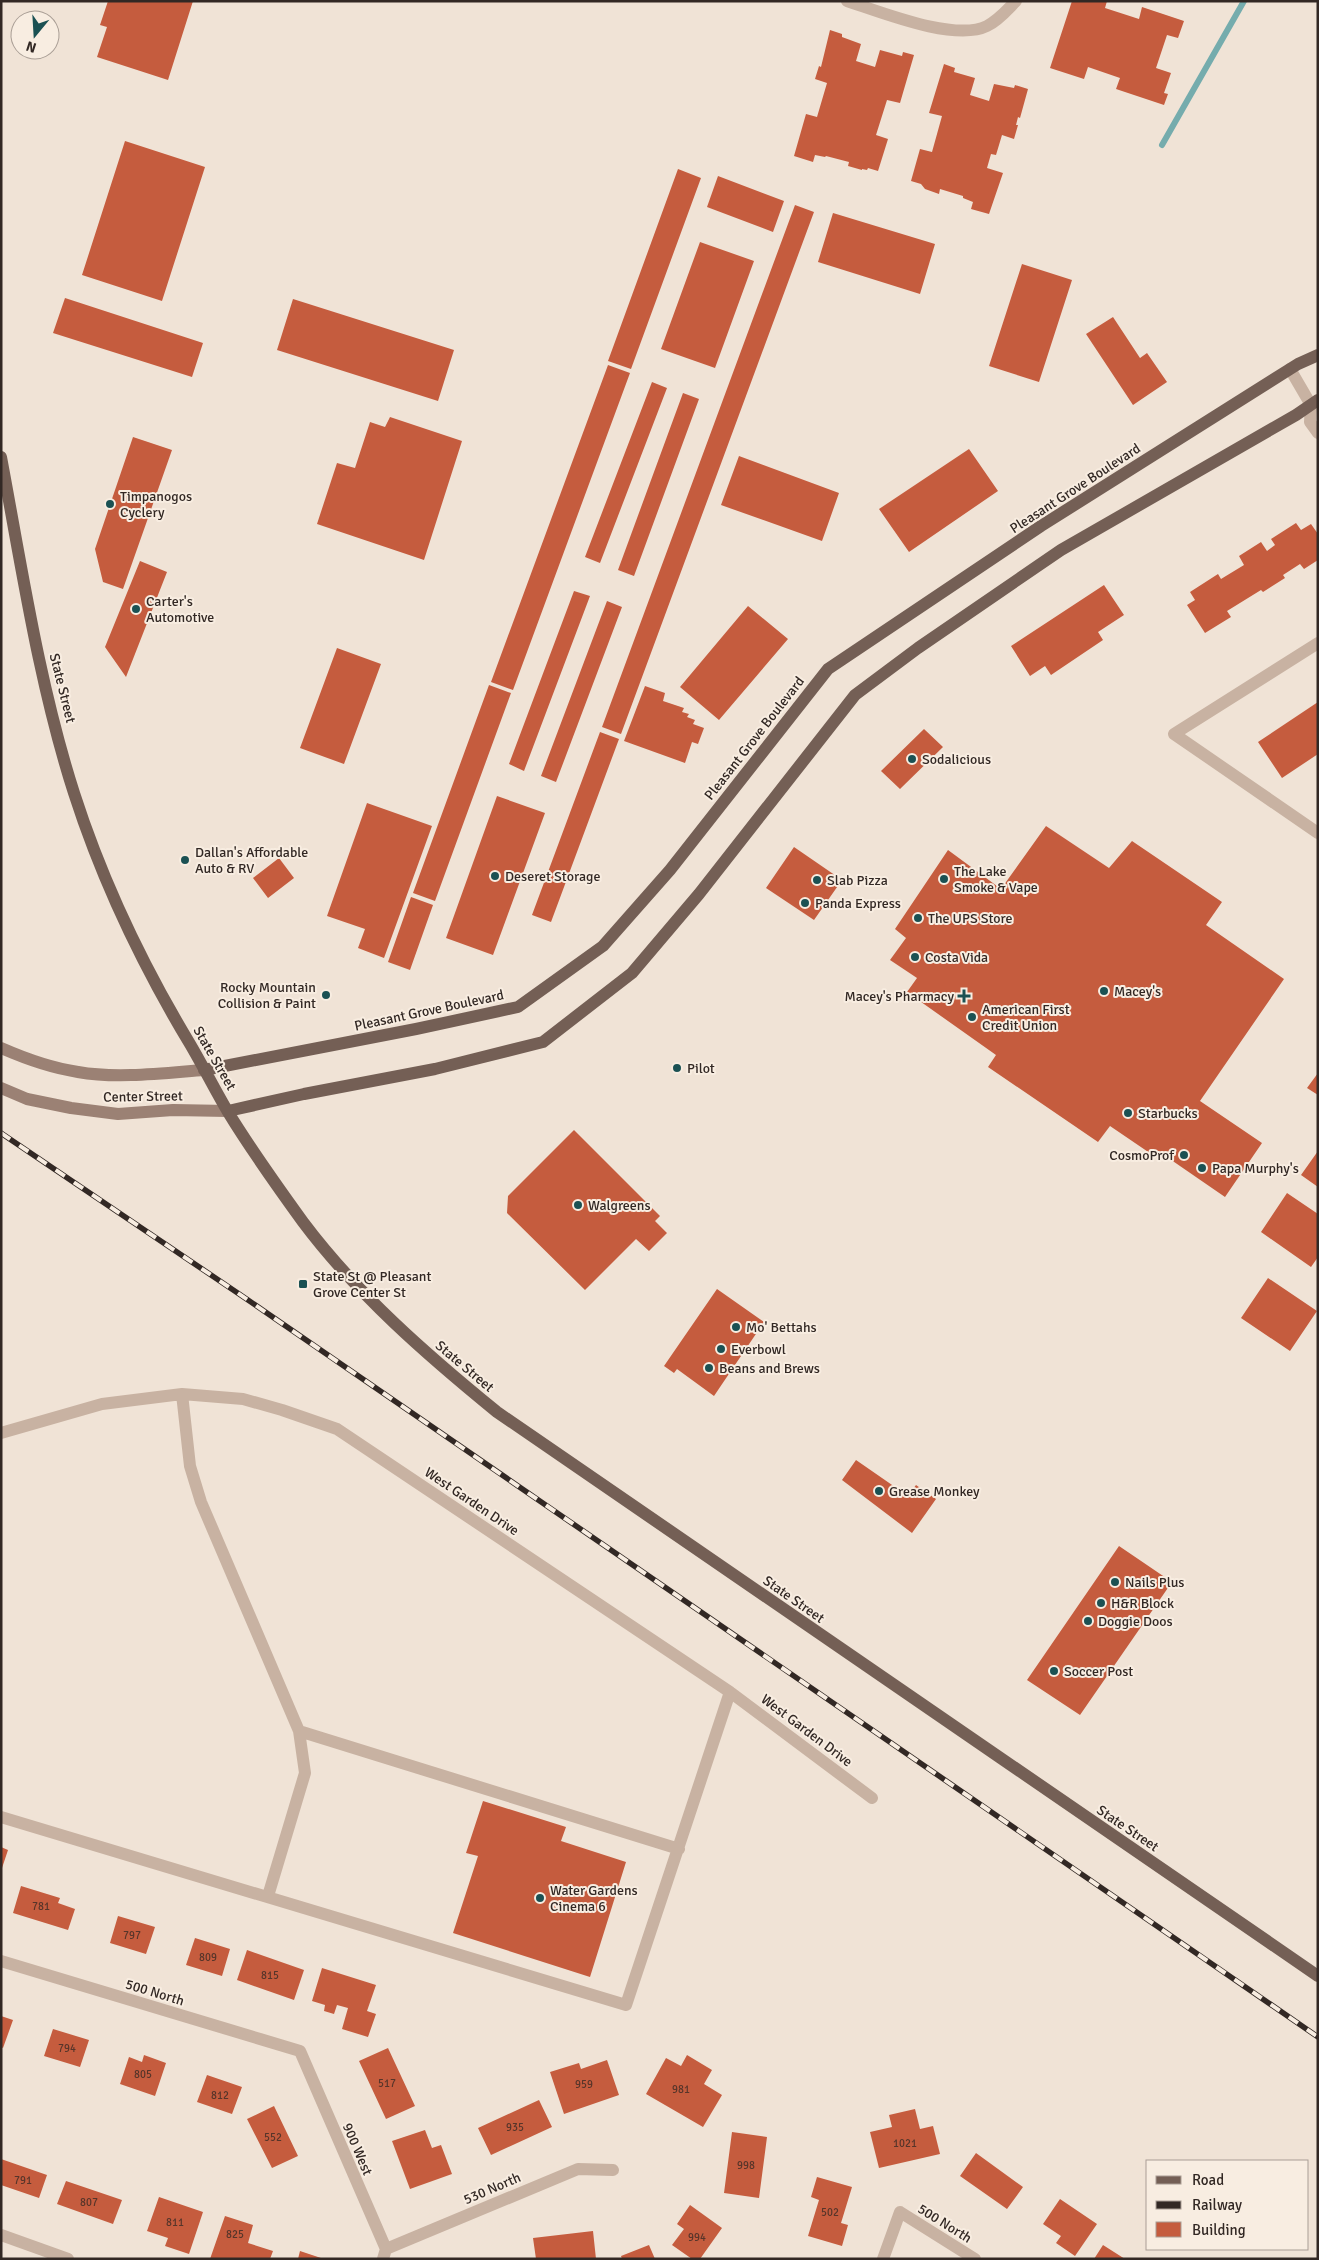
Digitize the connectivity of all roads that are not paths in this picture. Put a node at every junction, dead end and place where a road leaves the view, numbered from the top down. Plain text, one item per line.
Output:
1 (846, 1) edge
2 (1016, 1) edge
3 (1318, 355) edge
4 (1290, 369) junction
5 (1315, 403) edge
6 (1318, 433) edge
7 (1, 457) edge
8 (1318, 643) edge
9 (1318, 833) edge
10 (1, 1048) edge
11 (204, 1070) junction
12 (1, 1088) edge
13 (228, 1111) junction
14 (182, 1394) junction
15 (1, 1433) edge
16 (730, 1692) junction
17 (299, 1731) junction
18 (872, 1798) dead end
19 (1, 1817) edge
20 (679, 1849) junction
21 (268, 1896) junction
22 (1, 1962) edge
23 (1318, 1976) edge
24 (300, 2051) joint
25 (613, 2170) dead end
26 (1, 2235) edge
27 (384, 2254) edge
28 (68, 2259) edge
29 (883, 2259) edge
30 (975, 2259) edge

1 - 2 street
3 - 4 main road, Pleasant Grove Boulevard
4 - 5 street
4 - 11 main road, Pleasant Grove Boulevard
5 - 6 street
5 - 13 main road
7 - 11 main road, State Street
8 - 9 street
10 - 11 main road, Center Street
11 - 13 main road, State Street
12 - 13 main road, Center Street
13 - 23 main road, State Street
14 - 15 street, West Garden Drive
14 - 16 street, West Garden Drive
14 - 17 street
16 - 18 street, West Garden Drive
16 - 20 street
17 - 20 street
17 - 21 street
19 - 21 street
20 - 21 street
22 - 24 street, 500 North
24 - 27 street, 900 West
25 - 27 street, 530 North
26 - 28 street
29 - 30 street, 500 North

